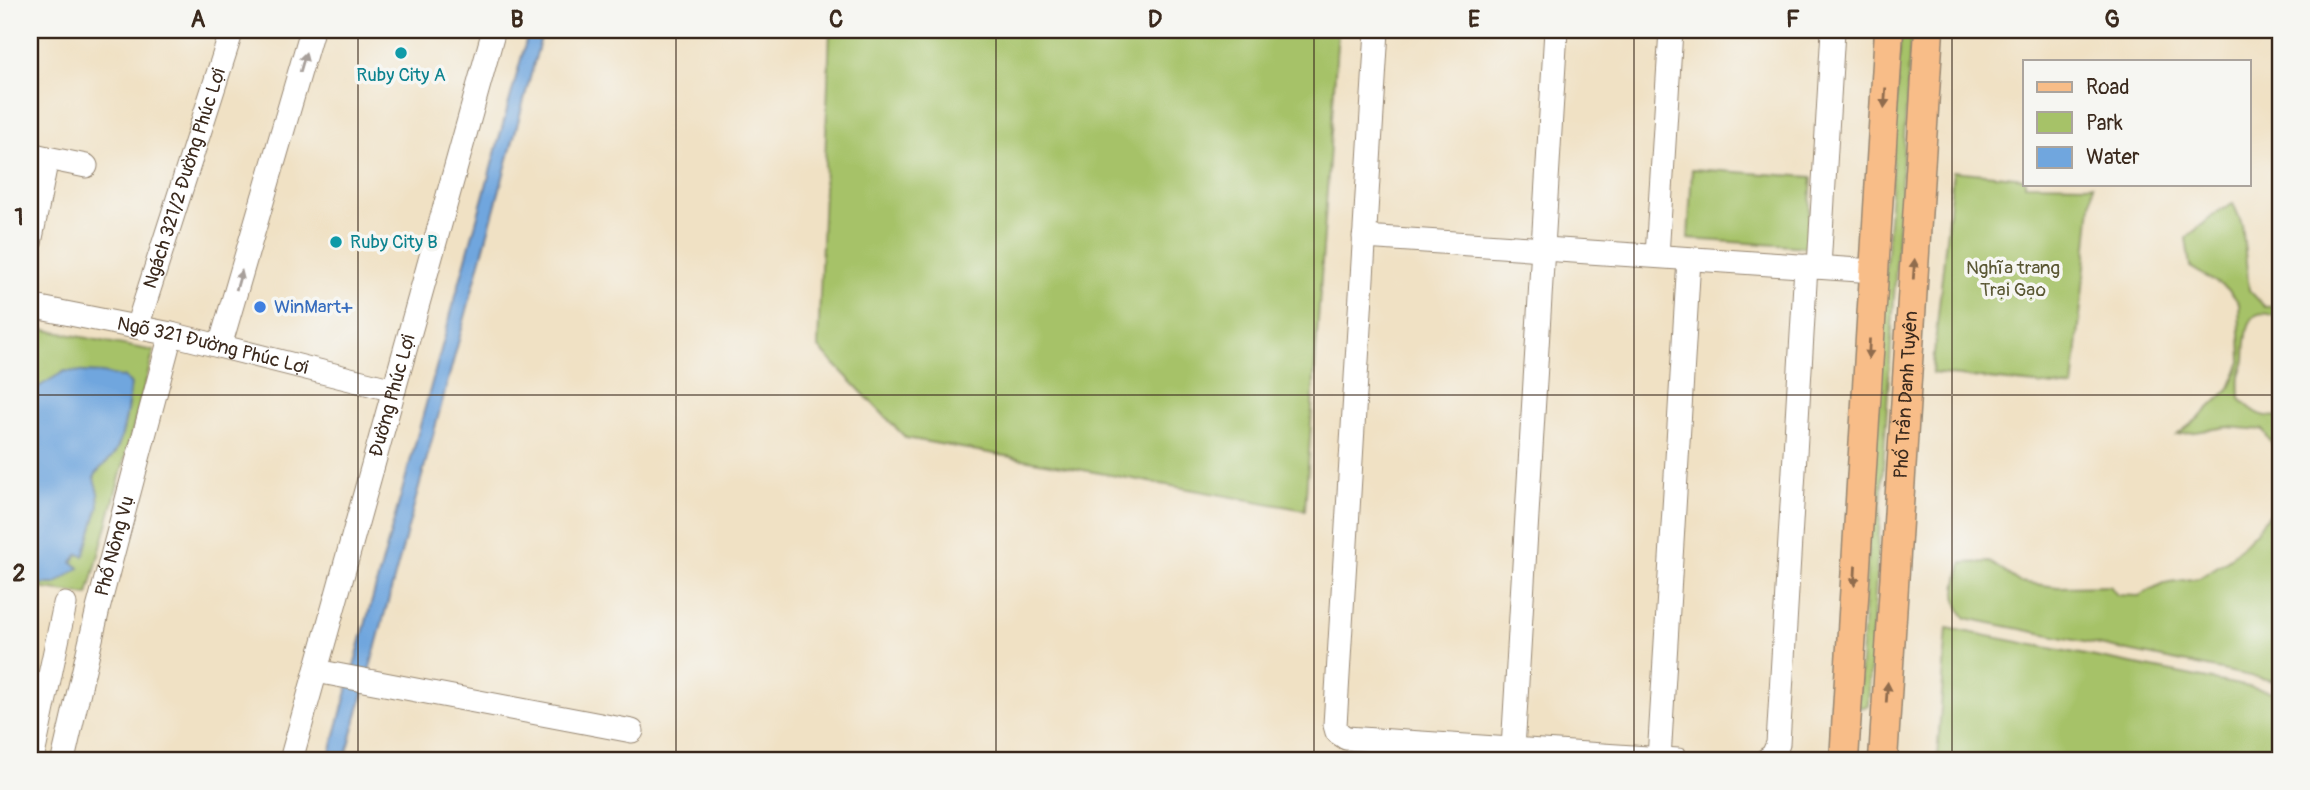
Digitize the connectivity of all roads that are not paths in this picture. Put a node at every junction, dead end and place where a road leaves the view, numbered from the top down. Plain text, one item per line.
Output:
1 (313, 30) edge
2 (494, 30) edge
3 (1377, 30) edge
4 (1556, 30) edge
5 (1671, 30) edge
6 (1833, 30) edge
7 (1889, 30) edge
8 (1929, 30) edge
9 (225, 31) edge
10 (38, 156) edge
11 (86, 166) dead end
12 (31, 229) edge
13 (1364, 237) junction
14 (1543, 249) junction
15 (1657, 256) junction
16 (1689, 258) junction
17 (1813, 267) junction
18 (1874, 271) junction
19 (30, 306) edge
20 (137, 327) junction
21 (171, 334) junction
22 (220, 346) junction
23 (394, 390) junction
24 (65, 604) dead end
25 (316, 671) junction
26 (632, 731) dead end
27 (1513, 749) junction
28 (31, 759) edge
29 (64, 760) edge
30 (291, 760) edge
31 (1669, 760) edge
32 (1766, 760) edge
33 (1844, 760) edge
34 (1883, 760) edge

22 -> 1 street
2 - 23 street, Đường Phúc Lợi
3 - 13 street
4 - 14 street
5 - 15 street
6 - 17 street
7 -> 18 main road, Phố Trần Danh Tuyên
34 -> 8 main road, Phố Trần Danh Tuyên
9 - 20 street, Ngách 321/2 Đường Phúc Lợi
10 - 11 street
10 - 12 street
13 - 14 street
13 - 27 street
14 - 15 street
14 - 27 street
15 - 16 street
16 - 17 street
16 - 31 street
17 - 18 street
17 - 32 street
18 -> 33 main road, Phố Trần Danh Tuyên
19 - 20 street, Ngõ 321 Đường Phúc Lợi
20 - 21 street, Ngõ 321 Đường Phúc Lợi
21 - 22 street, Ngõ 321 Đường Phúc Lợi
21 - 29 street, Phố Nông Vụ
22 - 23 street, Ngõ 321 Đường Phúc Lợi
23 - 25 street, Đường Phúc Lợi
24 - 28 street
25 - 26 street
25 - 30 street, Đường Phúc Lợi
27 - 31 street

